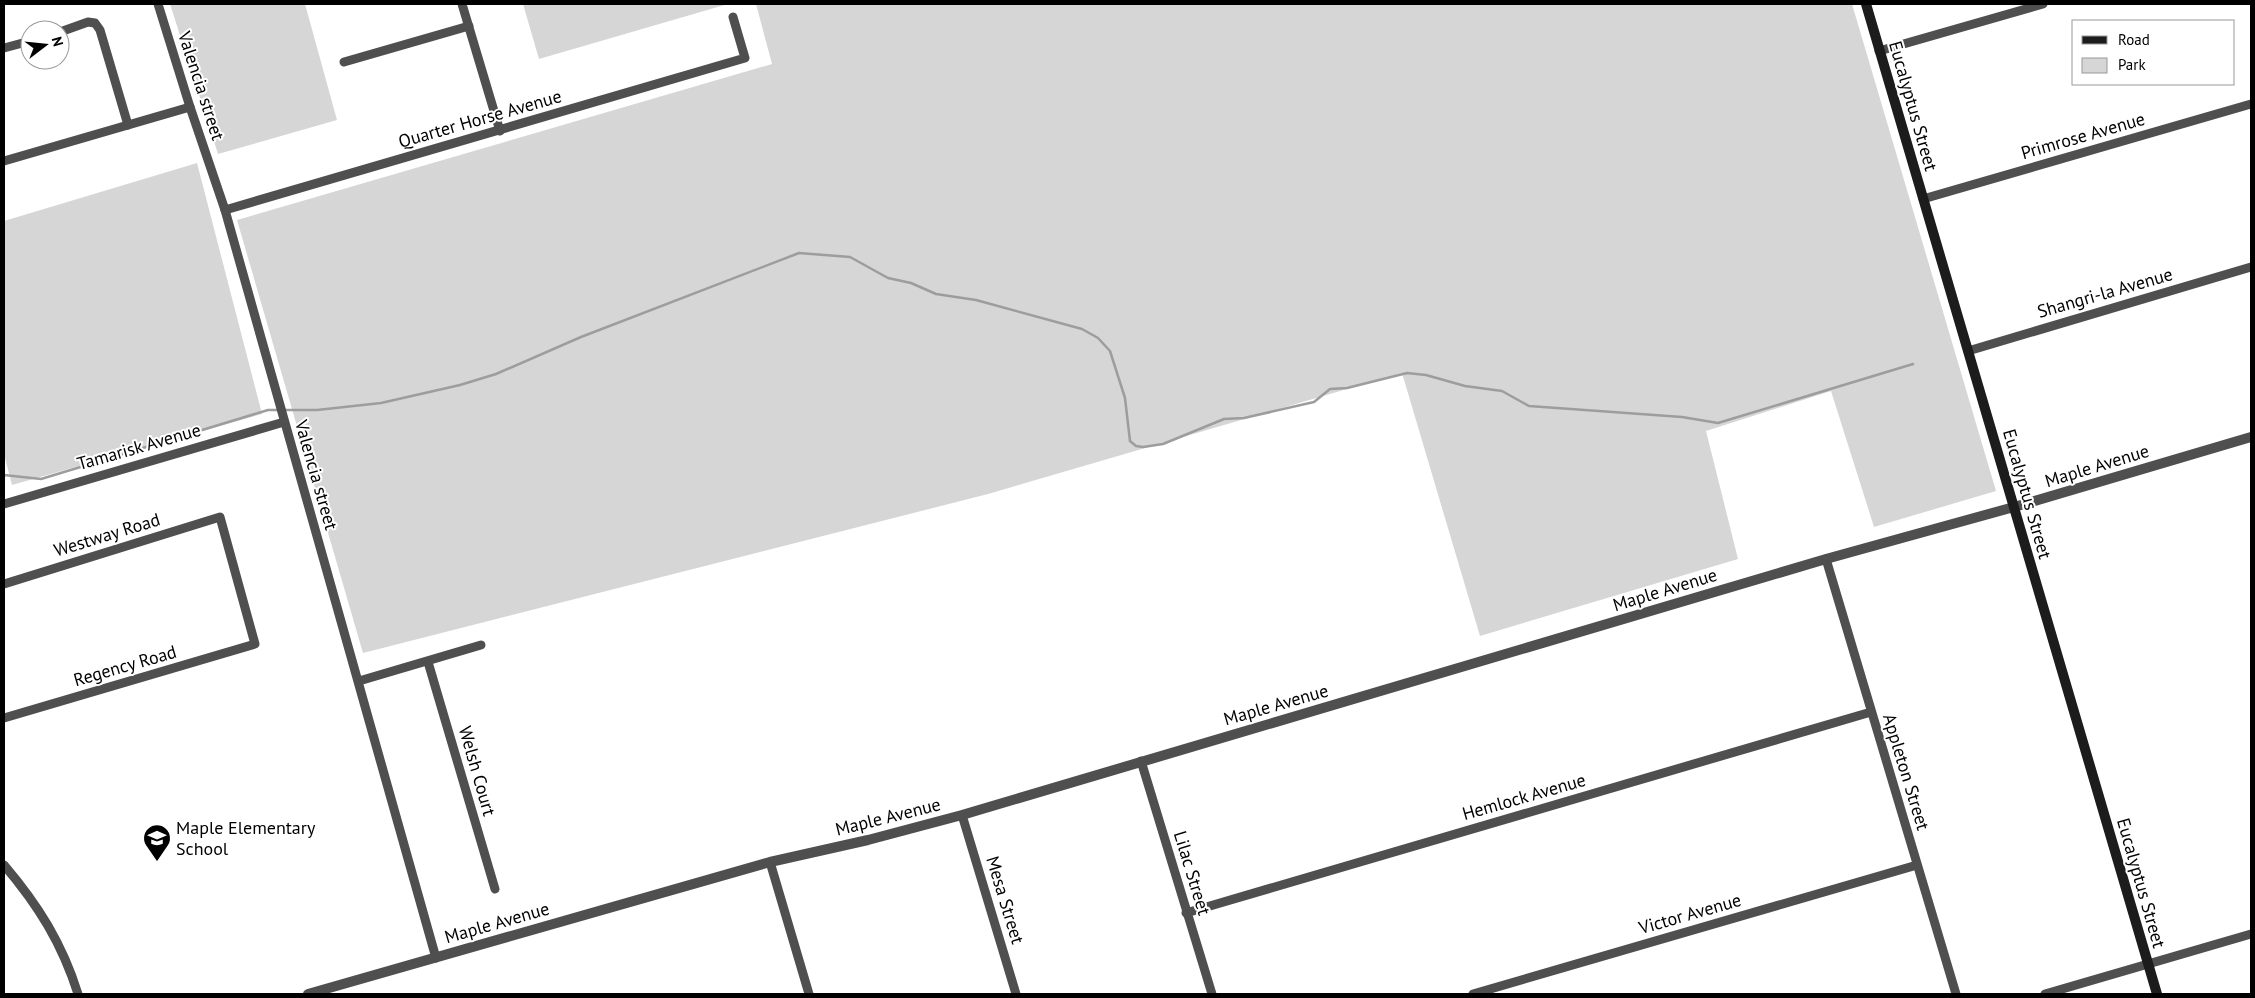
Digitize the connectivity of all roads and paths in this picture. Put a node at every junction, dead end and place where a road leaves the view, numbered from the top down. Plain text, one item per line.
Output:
1 (158, 4) edge
2 (462, 4) edge
3 (1866, 4) edge
4 (2043, 4) edge
5 (733, 17) dead end
6 (469, 26) junction
7 (70, 28) edge
8 (20, 44) edge
9 (4, 48) edge
10 (1880, 51) junction
11 (344, 62) dead end
12 (2251, 104) edge
13 (190, 107) junction
14 (128, 125) junction
15 (500, 131) junction
16 (4, 161) edge
17 (1923, 199) junction
18 (225, 210) junction
19 (2251, 267) edge
20 (1968, 351) junction
21 (284, 422) junction
22 (2251, 437) edge
23 (4, 504) edge
24 (2014, 507) junction
25 (1826, 559) junction
26 (4, 584) edge
27 (255, 644) joint
28 (481, 645) dead end
29 (428, 662) junction
30 (359, 681) junction
31 (1871, 712) junction
32 (4, 718) edge
33 (1141, 761) junction
34 (962, 815) junction
35 (770, 862) junction
36 (1917, 864) junction
37 (4, 865) edge
38 (495, 889) dead end
39 (1186, 913) junction
40 (2251, 934) edge
41 (436, 958) junction
42 (2148, 965) junction
43 (78, 994) edge
44 (308, 994) edge
45 (809, 994) edge
46 (1016, 994) edge
47 (1212, 994) edge
48 (1473, 994) edge
49 (1956, 994) edge
50 (2045, 994) edge
51 (2157, 994) edge

1 - 13 street, Valencia street
2 - 6 street
3 - 10 main road, Eucalyptus Street
4 - 10 street
5 - 15 street, Quarter Horse Avenue
6 - 11 street
6 - 15 street
7 - 14 street
8 - 9 street
10 - 17 main road, Eucalyptus Street
12 - 17 street, Primrose Avenue
13 - 14 street
13 - 18 street, Valencia street
14 - 16 street
15 - 18 street, Quarter Horse Avenue
17 - 20 main road, Eucalyptus Street
18 - 21 street, Valencia street
19 - 20 street, Shangri-la Avenue
20 - 24 main road, Eucalyptus Street
21 - 23 street, Tamarisk Avenue
21 - 30 street, Valencia street
22 - 24 street, Maple Avenue
24 - 25 street, Maple Avenue
24 - 42 main road, Eucalyptus Street
25 - 31 street, Appleton Street
25 - 33 street, Maple Avenue
26 - 27 street, Westway Road
27 - 32 street, Regency Road
28 - 29 street
29 - 30 street
29 - 38 street, Welsh Court
30 - 41 street, Valencia street
31 - 36 street, Appleton Street
31 - 39 street, Hemlock Avenue
33 - 34 street, Maple Avenue
33 - 39 street, Lilac Street
34 - 35 street, Maple Avenue
34 - 46 street, Mesa Street
35 - 41 street, Maple Avenue
35 - 45 street
36 - 48 street, Victor Avenue
36 - 49 street, Appleton Street
37 - 43 street
39 - 47 street, Lilac Street
40 - 42 street
41 - 44 street, Maple Avenue
42 - 50 street
42 - 51 main road, Eucalyptus Street

